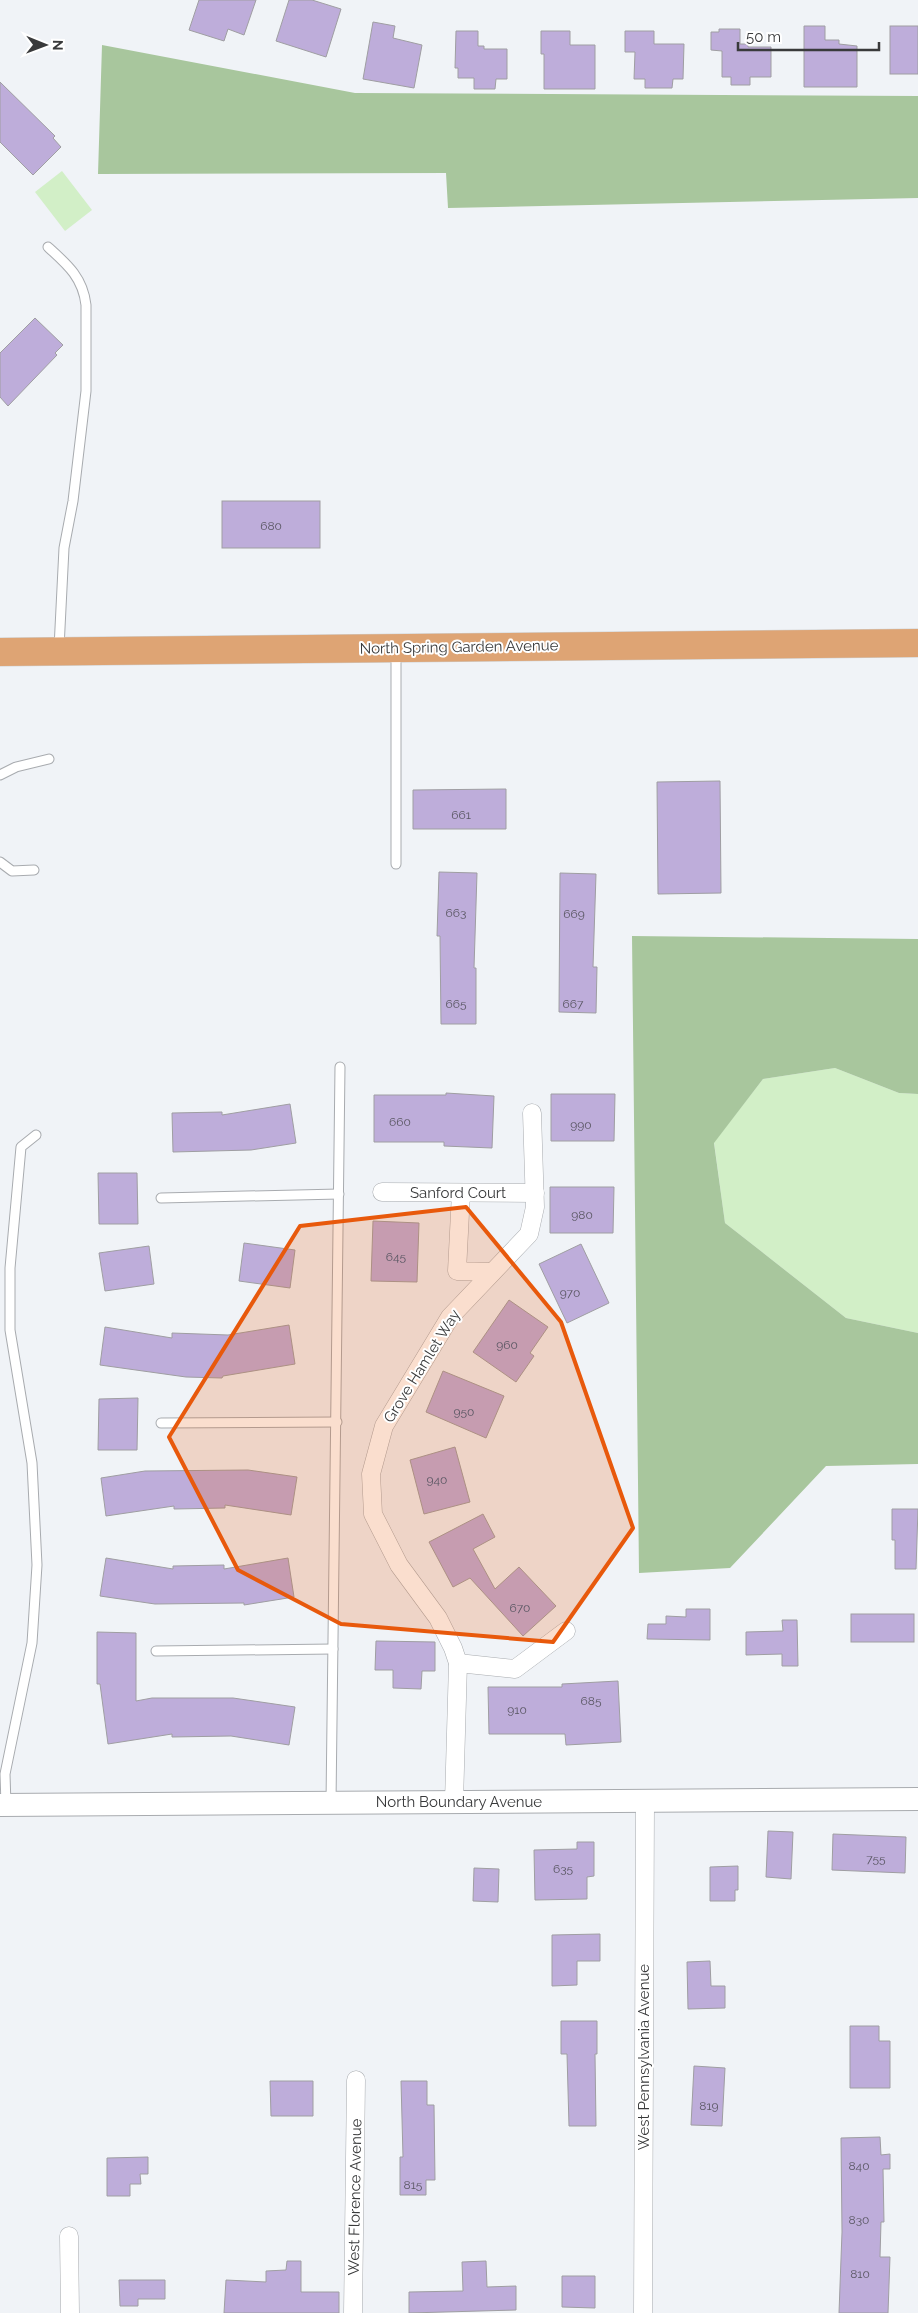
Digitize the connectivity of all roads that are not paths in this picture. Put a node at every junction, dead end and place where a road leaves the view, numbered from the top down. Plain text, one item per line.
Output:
1 (48, 246) dead end
2 (918, 643) edge
3 (396, 648) junction
4 (59, 651) junction
5 (0, 652) edge
6 (49, 759) dead end
7 (0, 774) edge
8 (0, 862) edge
9 (396, 864) dead end
10 (34, 870) dead end
11 (340, 1067) dead end
12 (532, 1113) dead end
13 (36, 1135) dead end
14 (382, 1192) dead end
15 (461, 1193) junction
16 (339, 1194) junction
17 (535, 1194) junction
18 (161, 1198) dead end
19 (492, 1272) junction
20 (161, 1422) dead end
21 (337, 1422) junction
22 (566, 1631) dead end
23 (333, 1649) junction
24 (156, 1651) dead end
25 (458, 1663) junction
26 (918, 1799) edge
27 (454, 1802) junction
28 (645, 1802) junction
29 (331, 1803) junction
30 (3, 1805) edge
31 (356, 2080) dead end
32 (69, 2236) dead end
33 (70, 2313) edge
34 (353, 2313) edge
35 (644, 2313) edge

1 - 4 lane
2 - 3 highway, North Spring Garden Avenue
3 - 4 highway, North Spring Garden Avenue
3 - 9 lane
4 - 5 highway, North Spring Garden Avenue
6 - 7 lane
8 - 10 lane
11 - 16 lane
12 - 17 street, Grove Hamlet Way
13 - 30 lane
14 - 15 street, Sanford Court
15 - 17 street, Sanford Court
15 - 19 street
16 - 18 lane
16 - 21 lane
17 - 19 street, Grove Hamlet Way
19 - 25 street, Grove Hamlet Way
20 - 21 lane
21 - 23 lane
22 - 25 street
23 - 24 lane
23 - 29 lane
25 - 27 street, Grove Hamlet Way
26 - 28 street, North Boundary Avenue
27 - 28 street, North Boundary Avenue
27 - 29 street, North Boundary Avenue
28 - 35 street, West Pennsylvania Avenue
29 - 30 street, North Boundary Avenue
31 - 34 street, West Florence Avenue
32 - 33 street

